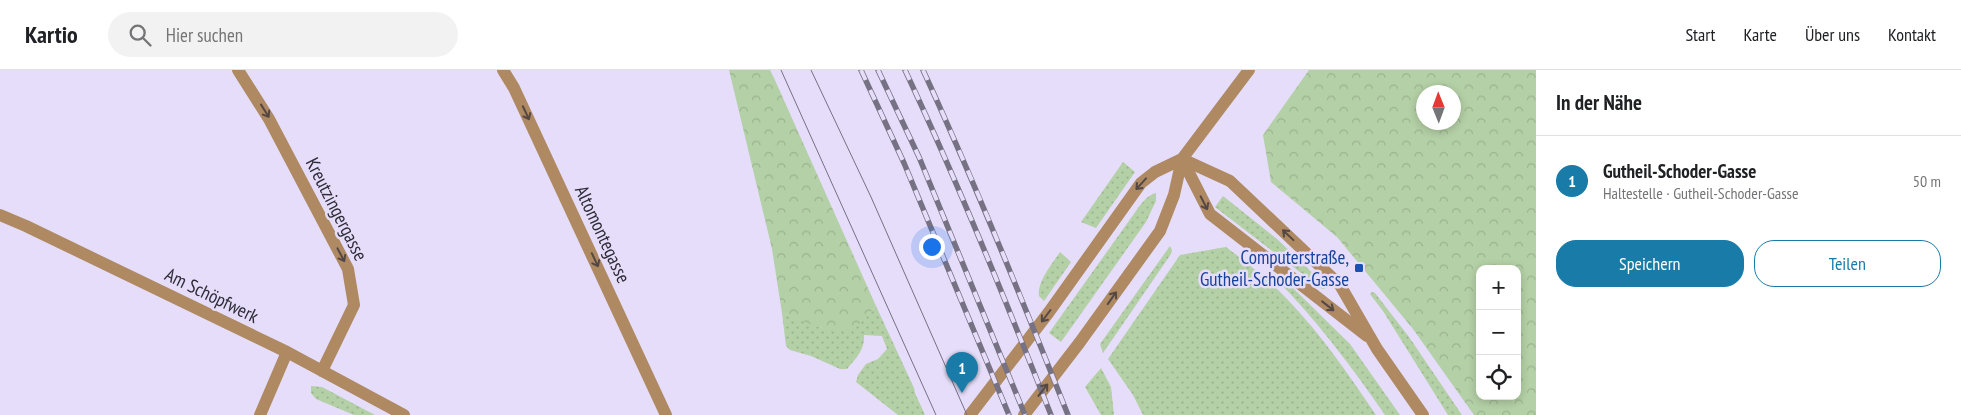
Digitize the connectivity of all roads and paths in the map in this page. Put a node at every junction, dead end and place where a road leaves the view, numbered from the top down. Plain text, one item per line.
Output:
1 (238, 70) edge
2 (503, 70) edge
3 (1249, 70) edge
4 (1182, 159) junction
5 (0, 215) edge
6 (1372, 340) junction
7 (287, 352) junction
8 (322, 371) junction
9 (260, 415) edge
10 (404, 415) edge
11 (666, 415) edge
12 (970, 415) edge
13 (1024, 415) edge
14 (1423, 415) edge

1 -> 8 street, Kreutzingergasse
2 -> 11 street, Altomontegasse
3 - 4 street
4 -> 6 street
6 -> 4 street
4 -> 12 street
13 -> 4 street
5 - 7 street, Am Schöpfwerk
6 - 14 street
7 - 8 street, Am Schöpfwerk
7 - 9 street
8 - 10 street, Am Schöpfwerk

